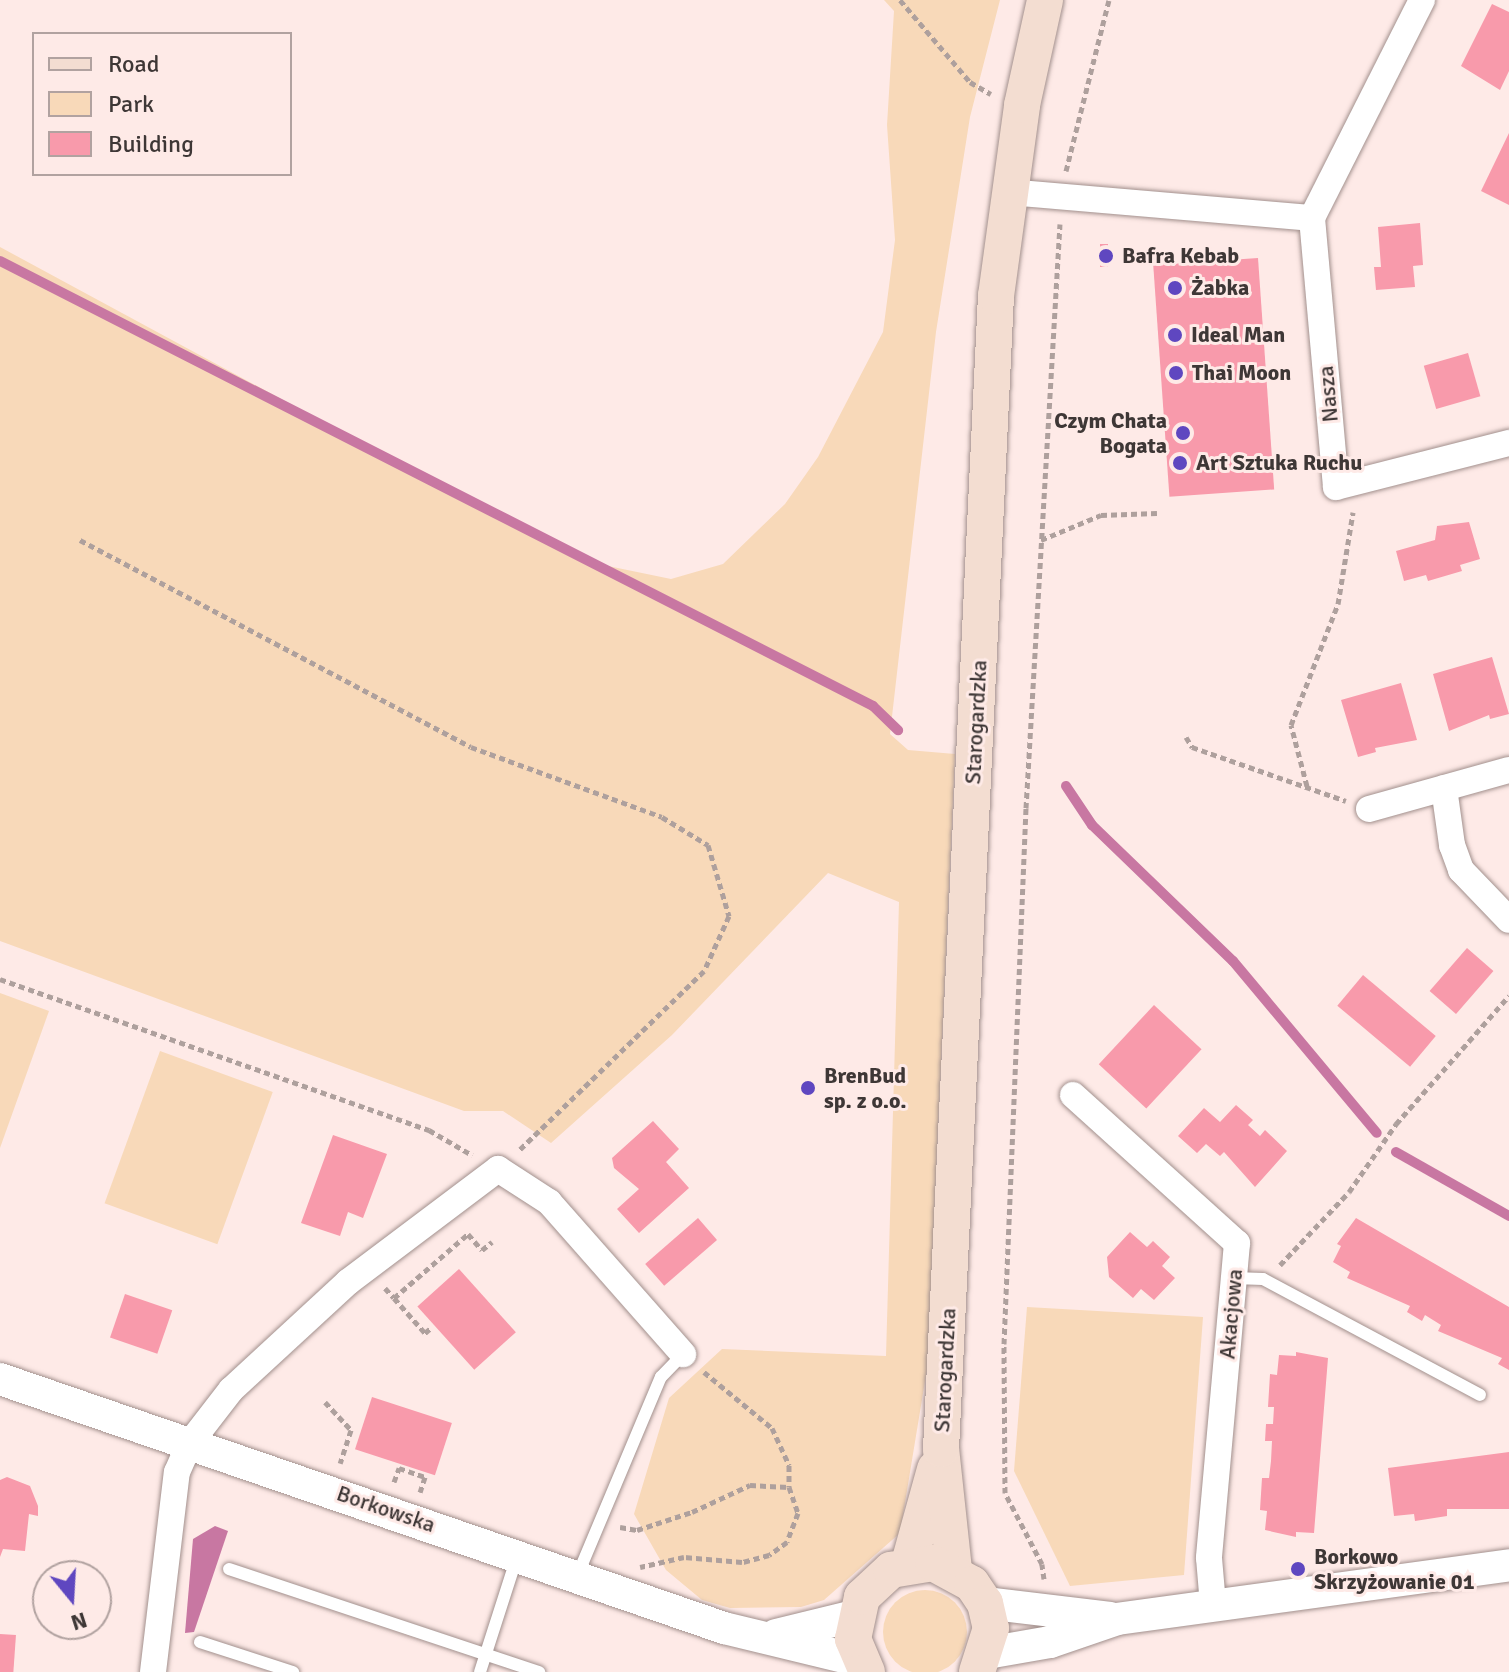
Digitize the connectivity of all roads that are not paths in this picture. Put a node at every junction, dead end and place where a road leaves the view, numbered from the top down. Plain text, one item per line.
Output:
1 (1045, 0) edge
2 (1422, 0) edge
3 (1008, 192) junction
4 (1312, 218) junction
5 (1509, 443) edge
6 (1509, 770) edge
7 (1444, 788) junction
8 (1369, 809) road end
9 (1509, 920) edge
10 (1073, 1095) dead end
11 (1234, 1278) junction
12 (683, 1354) joint
13 (0, 1379) edge
14 (1480, 1395) dead end
15 (190, 1443) junction
16 (941, 1449) junction
17 (518, 1554) junction
18 (909, 1563) junction
19 (1509, 1565) edge
20 (229, 1569) dead end
21 (954, 1570) junction
22 (578, 1574) junction
23 (985, 1603) junction
24 (1213, 1605) junction
25 (854, 1616) junction
26 (1117, 1619) junction
27 (772, 1636) junction
28 (200, 1642) dead end
29 (485, 1654) junction
30 (982, 1662) edge
31 (863, 1666) edge
32 (153, 1672) edge
33 (293, 1672) edge
34 (480, 1672) edge
35 (539, 1672) edge

1 - 3 main road, Starogardzka
2 - 4 street
3 - 4 street
3 - 16 main road, Starogardzka
4 - 5 street, Nasza
6 - 7 street
7 - 8 street
7 - 9 street
10 - 11 street, Akacjowa
11 - 14 lane
11 - 24 street, Akacjowa
12 - 15 street
12 - 22 lane
13 - 15 street, Borkowska
15 - 17 street, Borkowska
15 - 32 street
16 - 18 main road, Starogardzka
16 - 21 main road, Starogardzka
17 - 22 street, Borkowska
17 - 29 lane
18 - 21 main road
18 - 25 main road
19 - 24 street
20 - 29 lane
21 - 23 main road
22 - 27 street, Borkowska
23 - 26 street
23 - 30 main road
24 - 26 street
25 - 27 street, Borkowska
25 - 31 main road
26 - 30 street
27 - 31 street, Borkowska
28 - 33 lane
29 - 34 lane
29 - 35 lane

